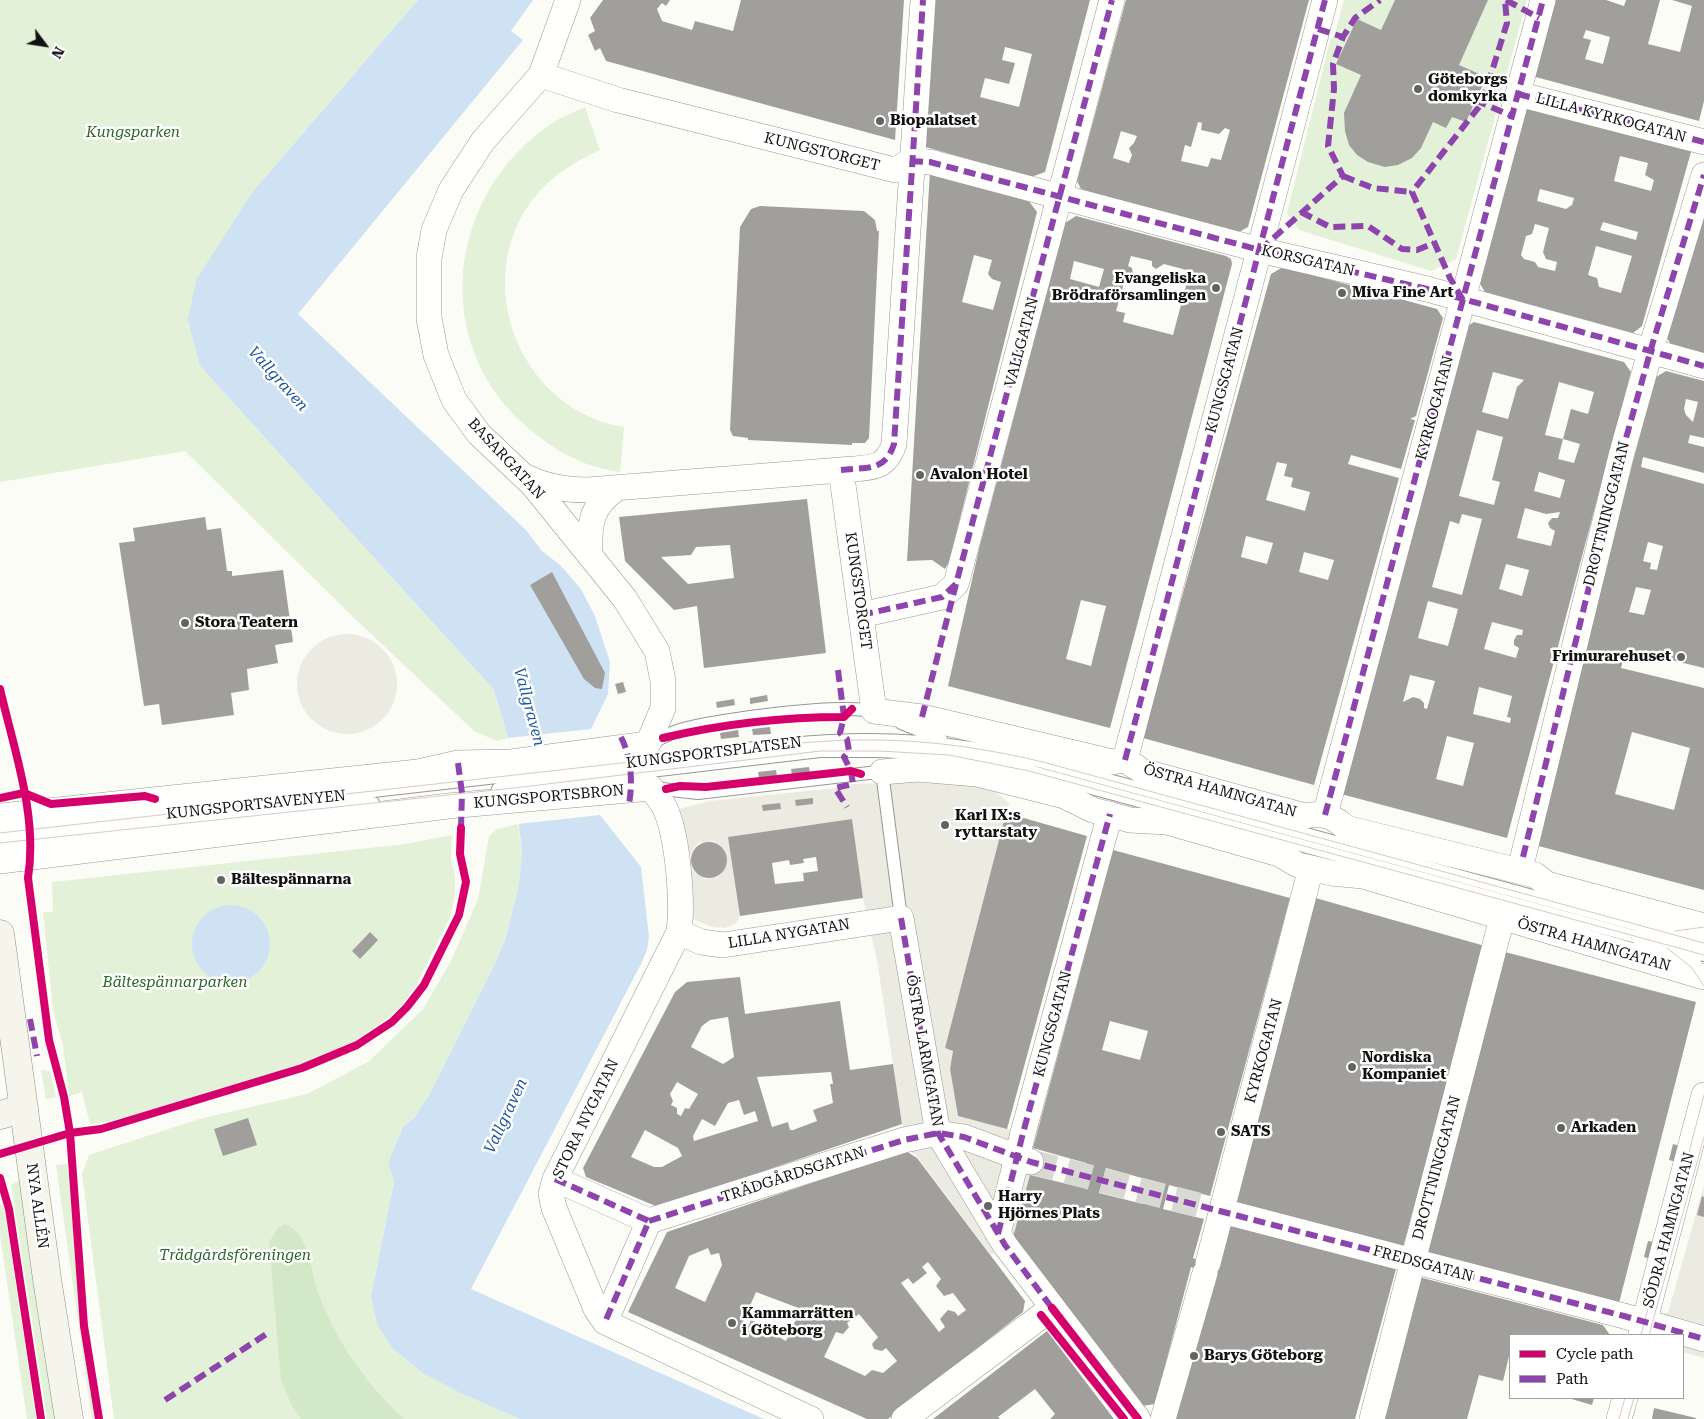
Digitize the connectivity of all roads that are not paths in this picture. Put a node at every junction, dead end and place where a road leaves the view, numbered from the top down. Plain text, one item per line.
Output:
1 (568, 0) edge
2 (922, 0) edge
3 (1112, 0) edge
4 (1325, 0) edge
5 (1543, 0) edge
6 (541, 75) junction
7 (1518, 94) junction
8 (1704, 142) edge
9 (911, 161) junction
10 (1704, 175) edge
11 (1059, 197) junction
12 (1260, 250) junction
13 (1464, 300) junction
14 (1650, 352) junction
15 (1704, 366) edge
16 (841, 470) junction
17 (526, 477) junction
18 (618, 488) junction
19 (590, 555) junction
20 (861, 615) junction
21 (874, 711) junction
22 (648, 744) junction
23 (951, 750) junction
24 (880, 754) junction
25 (1125, 760) junction
26 (446, 765) joint
27 (596, 772) junction
28 (513, 782) junction
29 (651, 788) junction
30 (449, 800) junction
31 (1110, 814) junction
32 (1325, 815) junction
33 (0, 816) edge
34 (0, 833) edge
35 (0, 843) edge
36 (0, 861) edge
37 (1521, 864) junction
38 (1311, 868) junction
39 (901, 918) junction
40 (1502, 918) junction
41 (679, 932) junction
42 (0, 934) edge
43 (1649, 934) junction
44 (1703, 955) edge
45 (1704, 1095) edge
46 (12, 1112) edge
47 (938, 1133) junction
48 (1704, 1137) edge
49 (1024, 1160) junction
50 (555, 1179) junction
51 (1222, 1211) junction
52 (649, 1221) junction
53 (998, 1234) junction
54 (1413, 1261) junction
55 (1052, 1308) junction
56 (605, 1322) junction
57 (1642, 1327) edge
58 (1678, 1334) edge
59 (1684, 1335) edge
60 (1704, 1339) edge
61 (1625, 1399) edge
62 (1634, 1399) edge
63 (69, 1419) edge
64 (811, 1419) edge
65 (904, 1419) edge
66 (1138, 1419) edge
67 (1163, 1419) edge
68 (1372, 1419) edge
69 (1619, 1419) edge
70 (1628, 1419) edge

1 - 6 street, BASARGATAN
2 - 9 street
3 - 11 street, VALLGATAN
4 - 12 street, KUNGSGATAN
5 - 7 street, KYRKOGATAN
6 - 9 street, KUNGSTORGET
6 - 17 street, BASARGATAN
7 - 8 street, LILLA KYRKOGATAN
7 - 13 street, KYRKOGATAN
9 - 11 street, KORSGATAN
9 - 16 street
10 - 14 street, DROTTNINGGATAN
11 - 12 street, KORSGATAN
11 - 20 street, VALLGATAN
12 - 13 street, KORSGATAN
12 - 25 street, KUNGSGATAN
13 - 14 street, KORSGATAN
13 - 32 street, KYRKOGATAN
14 - 15 street, KORSGATAN
14 - 37 street, DROTTNINGGATAN
16 - 18 street
16 - 20 street, KUNGSTORGET
17 - 18 street
17 - 19 street, BASARGATAN
18 - 19 street
19 - 22 street, BASARGATAN
20 - 21 street, KUNGSTORGET
21 - 22 lane, KUNGSPORTSPLATSEN
21 - 23 lane, KUNGSPORTSPLATSEN
21 - 25 street, ÖSTRA HAMNGATAN
22 - 27 street, KUNGSPORTSBRON
23 - 24 lane
23 - 24 lane, ÖSTRA HAMNGATAN
23 - 43 lane, ÖSTRA HAMNGATAN
24 - 27 lane
24 - 27 lane, KUNGSPORTSPLATSEN
24 - 29 lane, KUNGSPORTSPLATSEN
24 - 31 street, ÖSTRA HAMNGATAN
24 - 39 lane, ÖSTRA LARMGATAN
25 - 32 street, ÖSTRA HAMNGATAN
26 - 28 street, KUNGSPORTSBRON
26 - 33 street, KUNGSPORTSAVENYEN
27 - 28 street, KUNGSPORTSBRON
27 - 28 street, KUNGSPORTSBRON
27 - 29 street, KUNGSPORTSBRON
28 - 30 street, KUNGSPORTSBRON
28 - 34 lane, KUNGSPORTSAVENYEN
29 - 41 street, STORA NYGATAN
30 - 35 lane, KUNGSPORTSAVENYEN
30 - 36 street, KUNGSPORTSAVENYEN
31 - 38 street, ÖSTRA HAMNGATAN
31 - 49 street, KUNGSGATAN
32 - 37 street
37 - 44 street
38 - 40 street, ÖSTRA HAMNGATAN
38 - 51 street, KYRKOGATAN
39 - 41 street, LILLA NYGATAN
39 - 47 street, ÖSTRA LARMGATAN
40 - 44 street, ÖSTRA HAMNGATAN
40 - 54 street, DROTTNINGGATAN
41 - 50 street, STORA NYGATAN
42 - 46 main road, NYA ALLÉN
43 - 44 street
43 - 44 lane, ÖSTRA HAMNGATAN
45 - 57 street, SÖDRA HAMNGATAN
46 - 63 main road, NYA ALLÉN
47 - 49 street
47 - 52 street, TRÄDGÅRDSGATAN
47 - 53 street, ÖSTRA LARMGATAN
48 - 57 lane
49 - 53 street, KUNGSGATAN
50 - 52 street
50 - 56 street, STORA NYGATAN
51 - 54 street, FREDSGATAN
51 - 67 street, KYRKOGATAN
52 - 56 street
53 - 55 street, ÖSTRA LARMGATAN
54 - 57 street, FREDSGATAN
54 - 68 street, DROTTNINGGATAN
55 - 65 street
55 - 66 street, ÖSTRA LARMGATAN
56 - 64 street
57 - 58 street, FREDSGATAN
59 - 60 street, FREDSGATAN
61 - 69 street
62 - 70 lane

